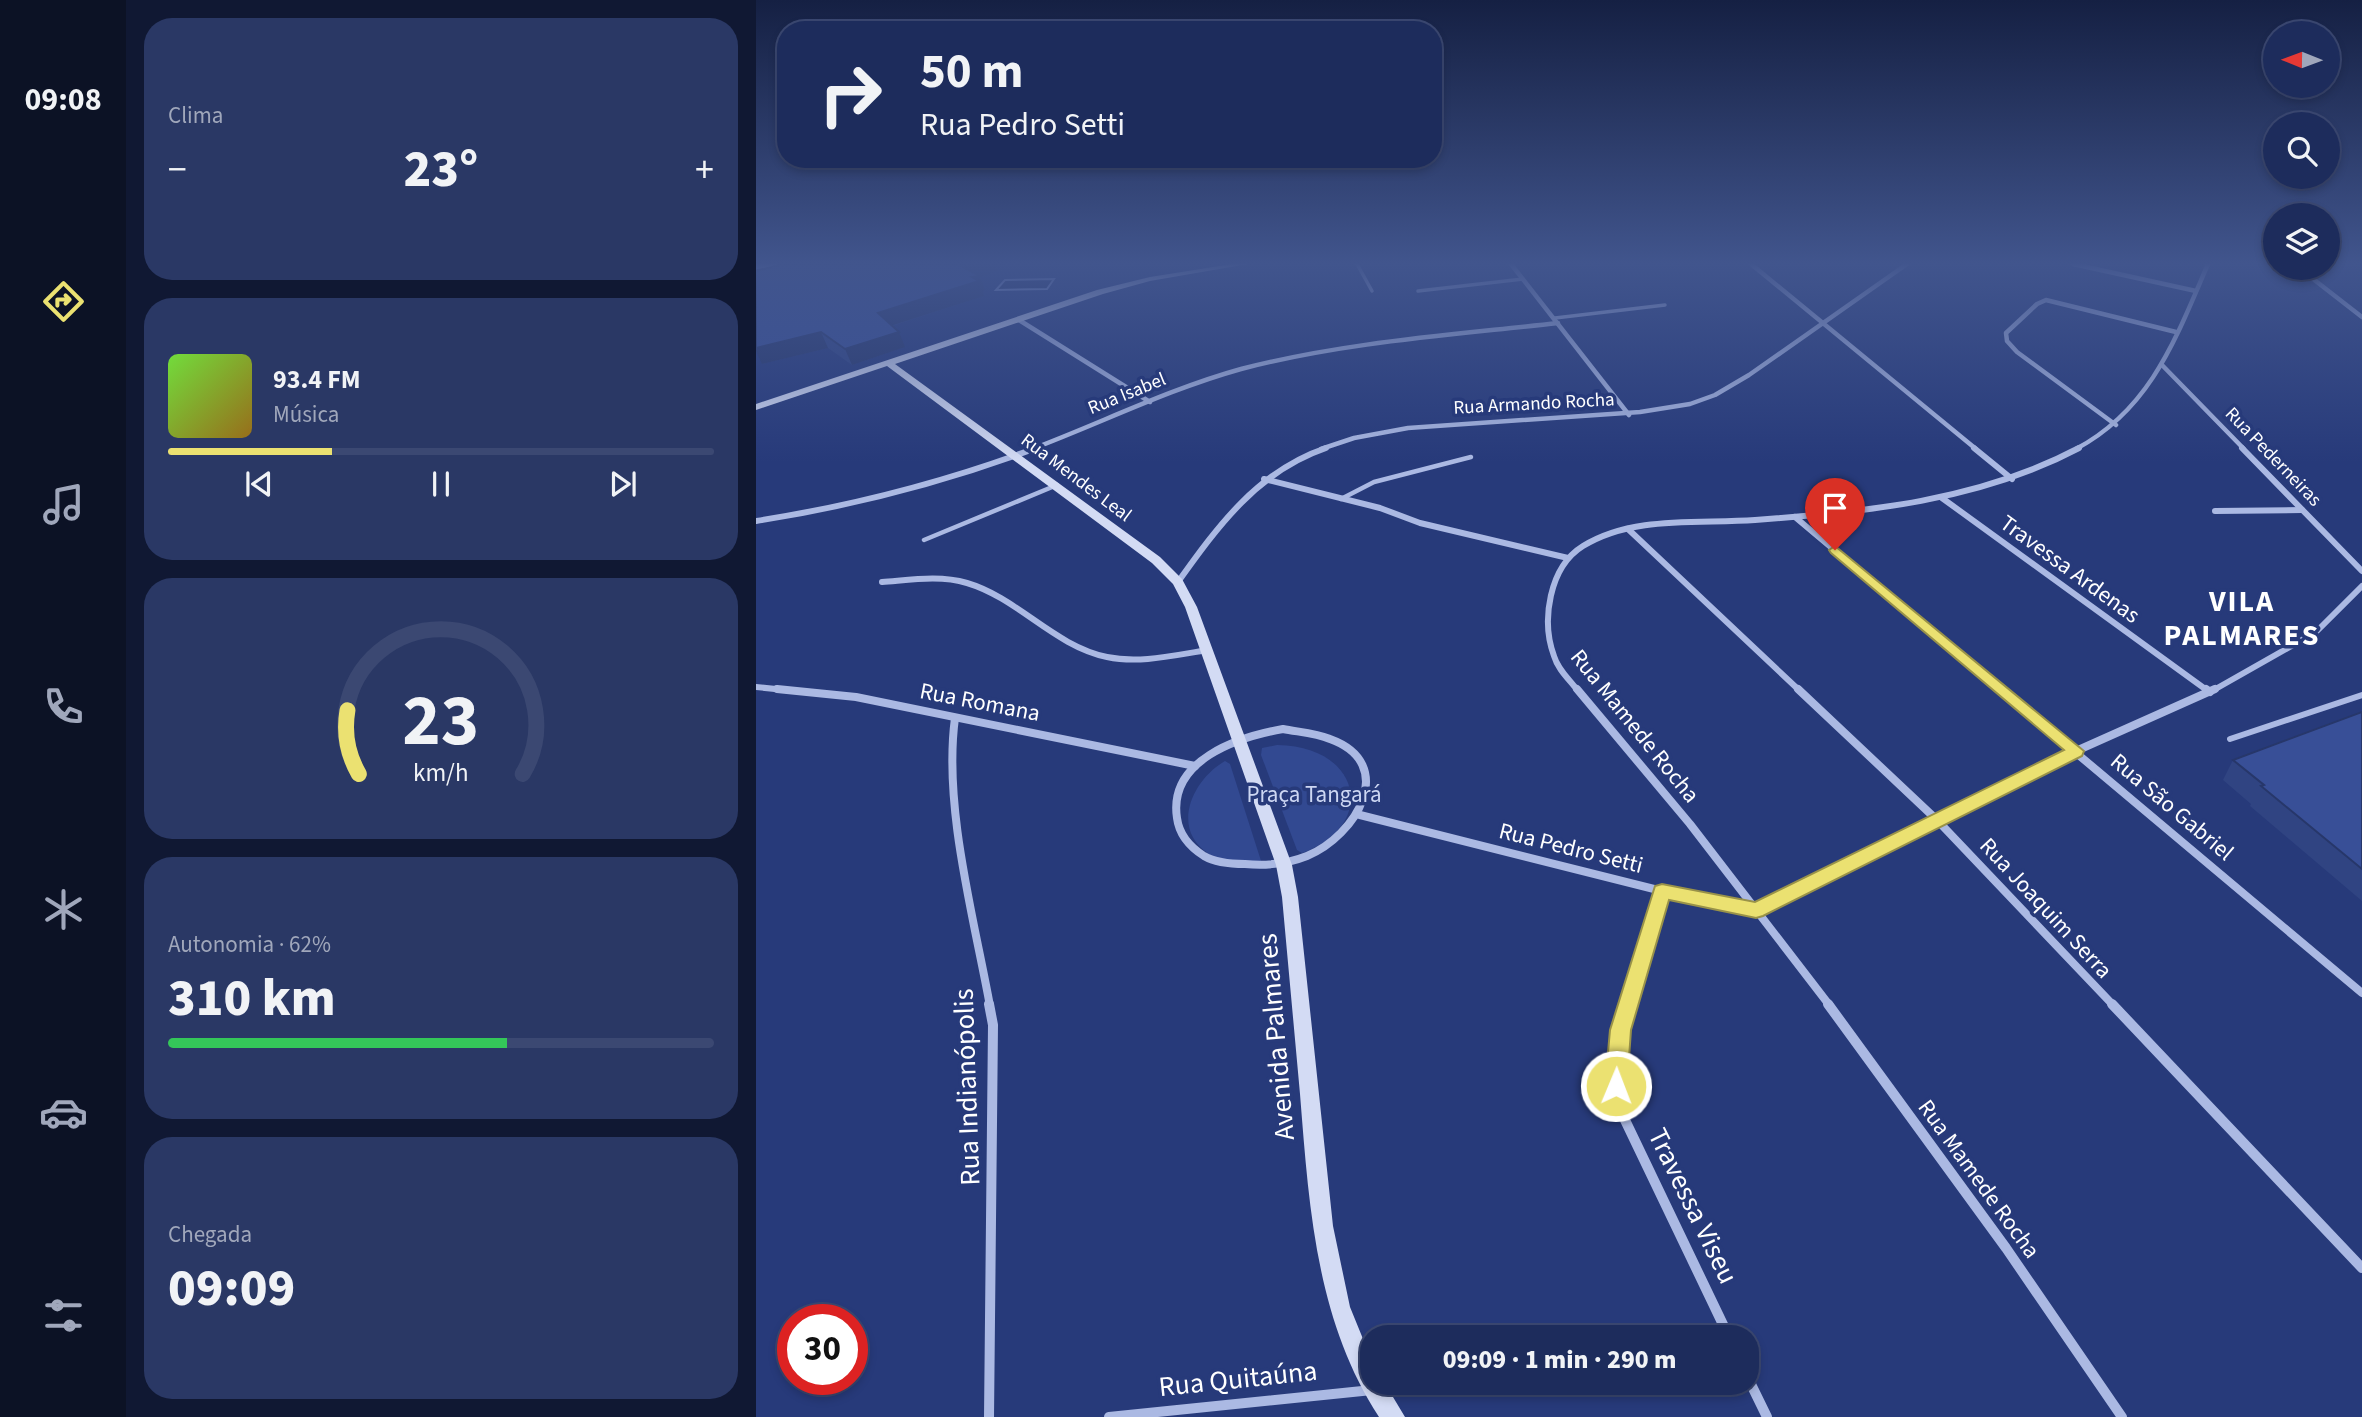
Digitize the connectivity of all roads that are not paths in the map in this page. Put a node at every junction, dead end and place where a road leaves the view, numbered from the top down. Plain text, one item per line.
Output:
1 (988, 330) edge
2 (1035, 330) edge
3 (1489, 330) edge
4 (1564, 330) edge
5 (1814, 330) edge
6 (1830, 330) edge
7 (2010, 330) edge
8 (2168, 330) edge
9 (2176, 332) joint
10 (888, 363) junction
11 (2162, 365) junction
12 (1150, 402) junction
13 (756, 407) edge
14 (1629, 415) junction
15 (2116, 425) junction
16 (1017, 456) junction
17 (1471, 457) dead end
18 (1264, 479) junction
19 (2012, 479) junction
20 (1056, 485) junction
21 (1942, 498) junction
22 (1341, 499) junction
23 (2302, 510) junction
24 (2215, 511) dead end
25 (1795, 517) junction
26 (756, 522) edge
27 (1628, 529) junction
28 (924, 540) dead end
29 (1568, 558) junction
30 (2362, 571) edge
31 (882, 582) dead end
32 (1178, 582) junction
33 (2362, 586) edge
34 (1208, 650) junction
35 (756, 687) edge
36 (2210, 692) junction
37 (2362, 695) edge
38 (955, 718) junction
39 (1240, 739) junction
40 (2230, 740) dead end
41 (2076, 751) junction
42 (1195, 766) junction
43 (1360, 815) junction
44 (1937, 820) junction
45 (1284, 865) junction
46 (1662, 891) junction
47 (1756, 910) junction
48 (2362, 993) edge
49 (2362, 1268) edge
50 (1722, 1325) edge
51 (1360, 1357) edge
52 (1360, 1391) edge
53 (1376, 1395) edge
54 (1756, 1395) edge
55 (989, 1417) edge
56 (1110, 1417) edge
57 (1392, 1417) edge
58 (1767, 1417) edge
59 (2122, 1417) edge

1 - 10 street
2 - 12 street
3 - 12 street, Rua Isabel
4 - 14 street
5 - 14 street, Rua Armando Rocha
6 - 19 street
7 - 15 street
8 - 9 street
9 - 11 street
10 - 13 street
10 - 16 street, Rua Mendes Leal
11 - 15 street
11 - 23 street, Rua Pederneiras
12 - 16 street, Rua Isabel
14 - 18 street, Rua Armando Rocha
15 - 19 street
16 - 20 street, Rua Mendes Leal
16 - 26 street, Rua Isabel
17 - 22 lane
18 - 22 street
18 - 32 street, Rua Armando Rocha
19 - 21 street
20 - 28 lane
20 - 32 street, Rua Mendes Leal
21 - 25 street
21 - 36 street, Travessa Ardenas
22 - 29 street
23 - 24 street
23 - 30 street, Rua Pederneiras
25 - 27 street
25 - 41 street, Rua São Gabriel
27 - 29 street
27 - 44 street, Rua Joaquim Serra
29 - 47 street, Rua Mamede Rocha
31 - 34 street
32 - 34 street, Rua Mendes Leal
33 - 36 street
34 - 39 street, Avenida Palmares
35 - 38 street, Rua Romana
36 - 41 street
37 - 40 lane
38 - 42 street, Rua Romana
38 - 55 street, Rua Indianópolis
39 - 42 street
39 - 43 street
39 - 45 street, Avenida Palmares
41 - 44 street
41 - 48 street, Rua São Gabriel
42 - 45 street
43 - 45 street
43 - 46 street, Rua Pedro Setti
44 - 47 street
44 - 49 street, Rua Joaquim Serra
45 - 51 street, Avenida Palmares
46 - 47 street, Rua Pedro Setti
46 - 50 street, Travessa Viseu
47 - 59 street, Rua Mamede Rocha
52 - 56 street, Rua Quitaúna
53 - 57 street, Avenida Palmares
54 - 58 street

